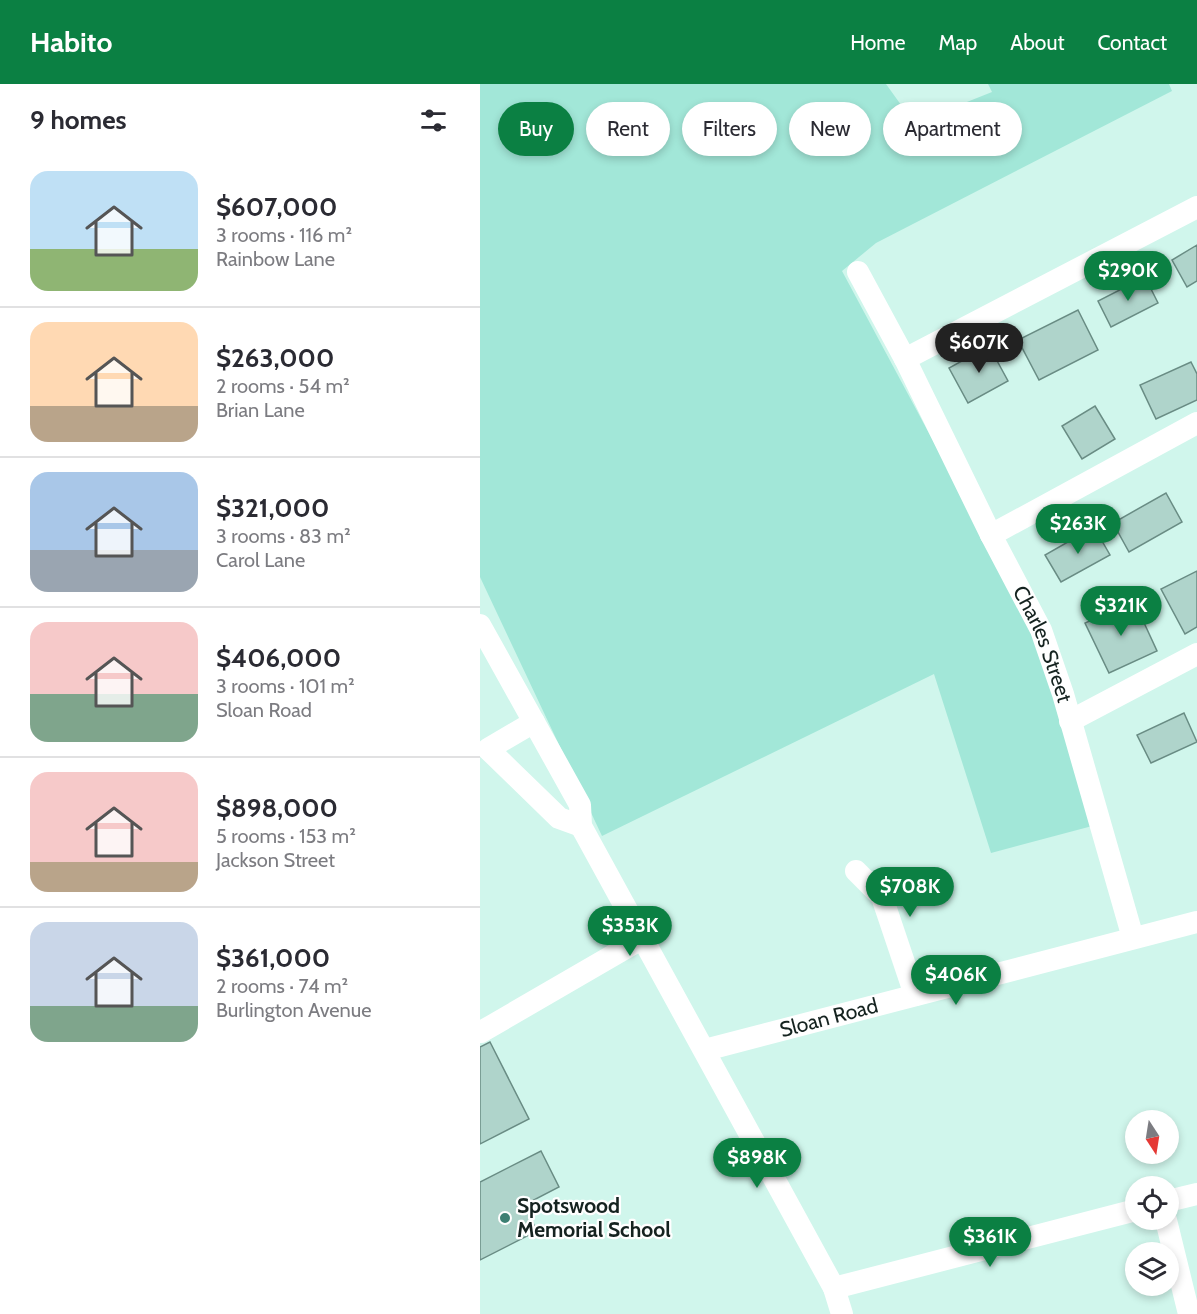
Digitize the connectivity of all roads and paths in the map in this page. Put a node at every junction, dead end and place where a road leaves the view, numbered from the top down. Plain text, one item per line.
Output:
1 (1197, 207) edge
2 (858, 272) dead end
3 (904, 359) junction
4 (1197, 423) edge
5 (991, 535) junction
6 (480, 625) edge
7 (1197, 654) edge
8 (1071, 721) junction
9 (534, 722) junction
10 (483, 745) edge
11 (581, 826) junction
12 (856, 871) dead end
13 (1197, 922) edge
14 (643, 938) junction
15 (1133, 938) junction
16 (915, 995) junction
17 (481, 1032) edge
18 (705, 1050) junction
19 (1197, 1194) edge
20 (1179, 1198) edge
21 (1125, 1213) edge
22 (1168, 1230) edge
23 (834, 1288) junction
24 (842, 1314) edge
25 (1189, 1314) edge

1 - 3 street
2 - 3 street, Charles Street
3 - 5 street, Charles Street
4 - 5 street
5 - 8 street, Charles Street
6 - 9 street
7 - 8 street
8 - 15 street, Charles Street
9 - 10 street
9 - 11 street
10 - 11 street
11 - 14 street
12 - 16 street
13 - 15 street, Sloan Road
14 - 17 street
14 - 18 street
15 - 16 street, Sloan Road
16 - 18 street, Sloan Road
18 - 23 street
19 - 20 street
21 - 23 street
22 - 25 street
23 - 24 street

